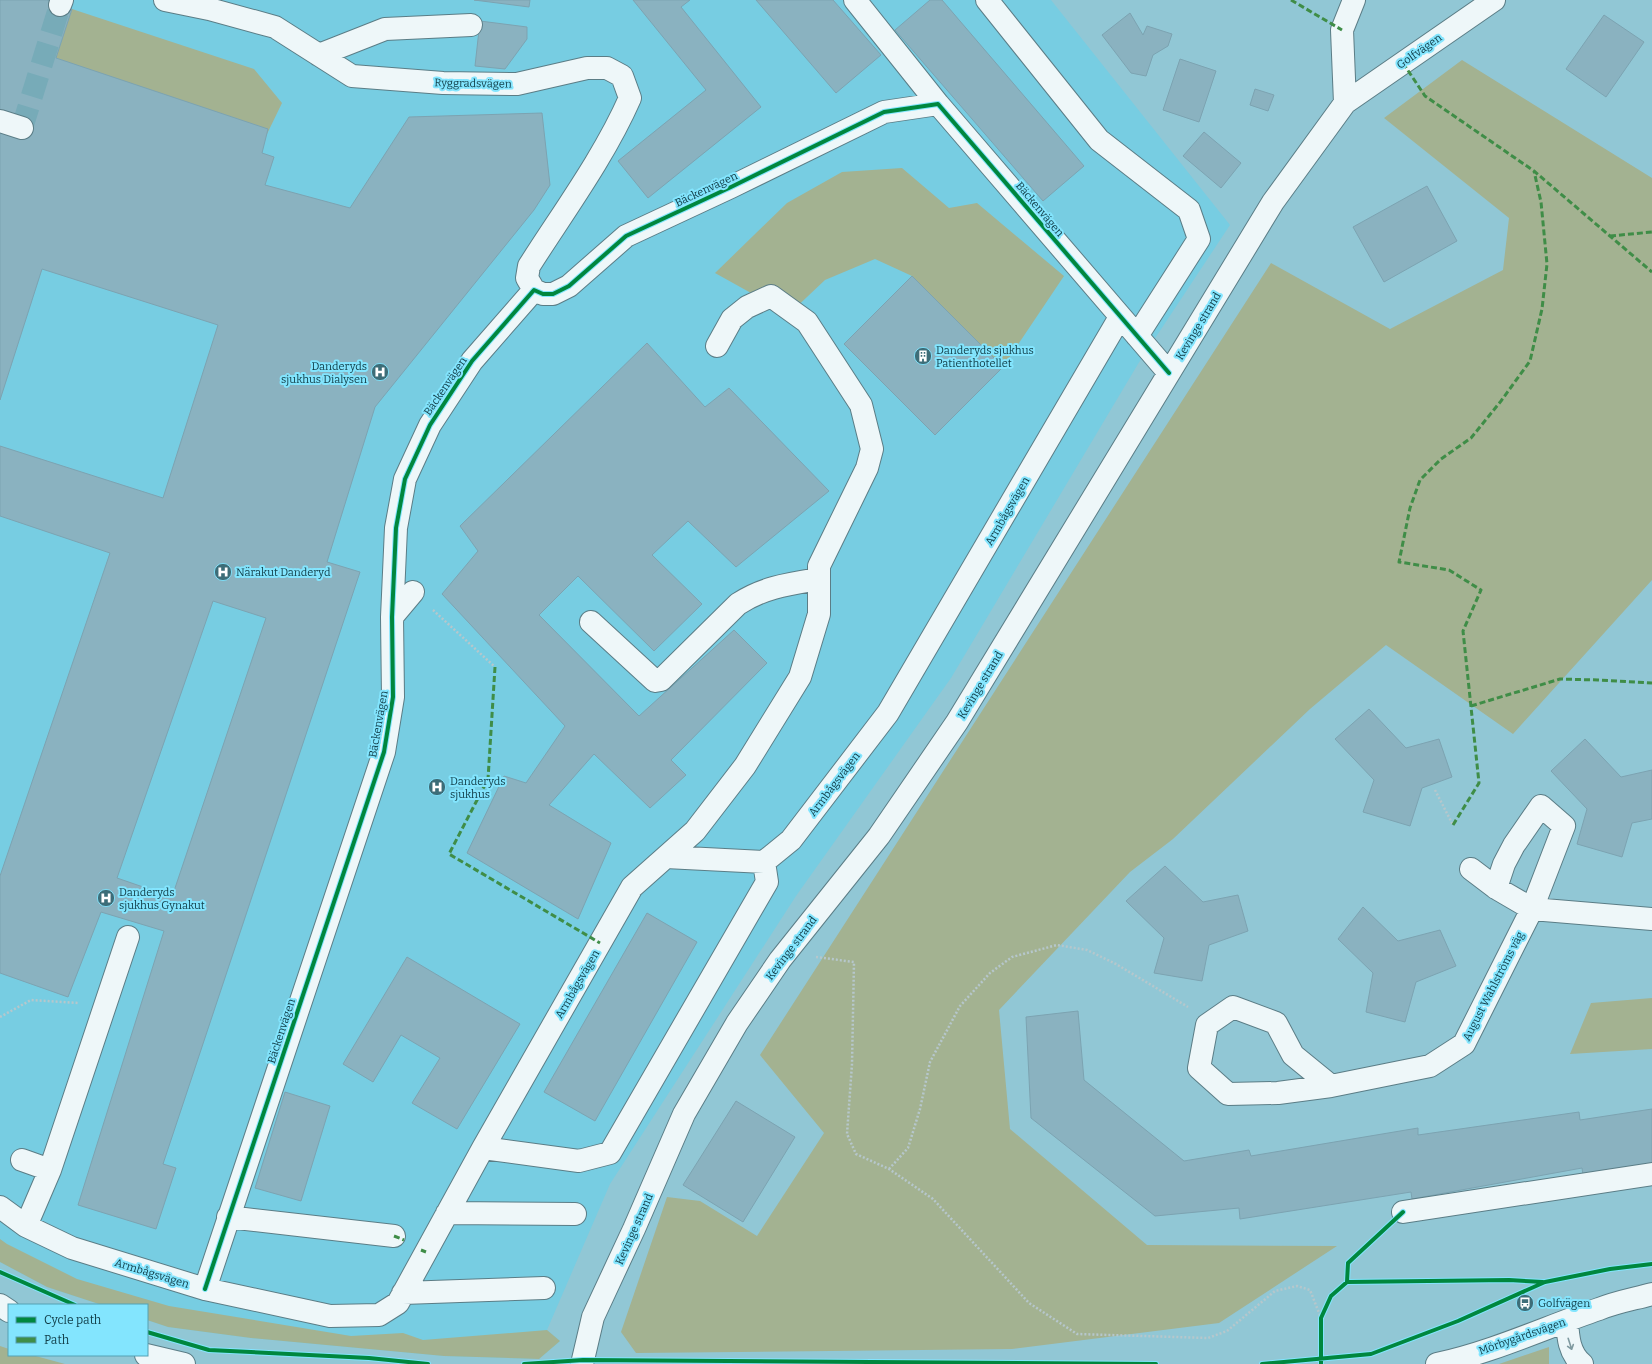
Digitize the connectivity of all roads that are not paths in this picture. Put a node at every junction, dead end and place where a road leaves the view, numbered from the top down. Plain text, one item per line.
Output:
1 (165, 0) edge
2 (855, 0) edge
3 (987, 0) edge
4 (1354, 0) edge
5 (1494, 0) edge
6 (472, 25) dead end
7 (319, 55) junction
8 (1345, 103) junction
9 (938, 104) junction
10 (0, 121) edge
11 (22, 128) dead end
12 (534, 290) junction
13 (1120, 317) junction
14 (1137, 336) junction
15 (717, 346) dead end
16 (1169, 374) junction
17 (819, 579) junction
18 (413, 592) road end
19 (392, 617) junction
20 (591, 622) dead end
21 (666, 857) junction
22 (764, 862) junction
23 (1471, 869) dead end
24 (1496, 888) junction
25 (1532, 909) junction
26 (1652, 919) edge
27 (128, 938) dead end
28 (1331, 1086) junction
29 (483, 1148) junction
30 (22, 1160) dead end
31 (50, 1170) junction
32 (1652, 1174) edge
33 (0, 1207) edge
34 (1403, 1212) dead end
35 (447, 1213) junction
36 (575, 1214) dead end
37 (228, 1217) junction
38 (26, 1226) junction
39 (394, 1236) dead end
40 (544, 1288) dead end
41 (205, 1289) junction
42 (403, 1293) junction
43 (1652, 1294) edge
44 (1567, 1321) junction
45 (148, 1355) edge
46 (184, 1364) edge
47 (582, 1364) edge
48 (1437, 1364) edge
49 (1582, 1364) edge

1 - 7 street, Ryggradsvägen
2 - 9 street
3 - 14 street
4 - 8 street
5 - 8 street, Golfvägen
6 - 7 street
7 - 12 street, Ryggradsvägen
8 - 16 street, Kevinge strand
9 - 12 street, Bäckenvägen
9 - 13 street, Bäckenvägen
10 - 11 street
12 - 19 street, Bäckenvägen
13 - 14 street, Bäckenvägen
13 - 22 street, Armbågsvägen
14 - 16 street, Bäckenvägen
15 - 17 street, Armbågsvägen
16 - 47 street, Kevinge strand
17 - 20 street
17 - 21 street, Armbågsvägen
18 - 19 street
19 - 37 street, Bäckenvägen
21 - 22 street
21 - 29 street, Armbågsvägen
22 - 29 street
23 - 24 street
24 - 25 street
24 - 25 street, August Wahlströms väg
25 - 26 street
25 - 28 street, August Wahlströms väg
27 - 31 street
28 - 28 street, August Wahlströms väg
29 - 35 street, Armbågsvägen
30 - 31 street
31 - 38 street
32 - 34 street
33 - 38 street, Armbågsvägen
35 - 36 street
35 - 42 street, Armbågsvägen
37 - 39 street
37 - 41 street, Bäckenvägen
38 - 41 street, Armbågsvägen
40 - 42 street
41 - 42 street, Armbågsvägen
43 - 44 street, Mörbygårdsvägen
44 - 48 street, Mörbygårdsvägen
44 -> 49 street
45 - 46 street

